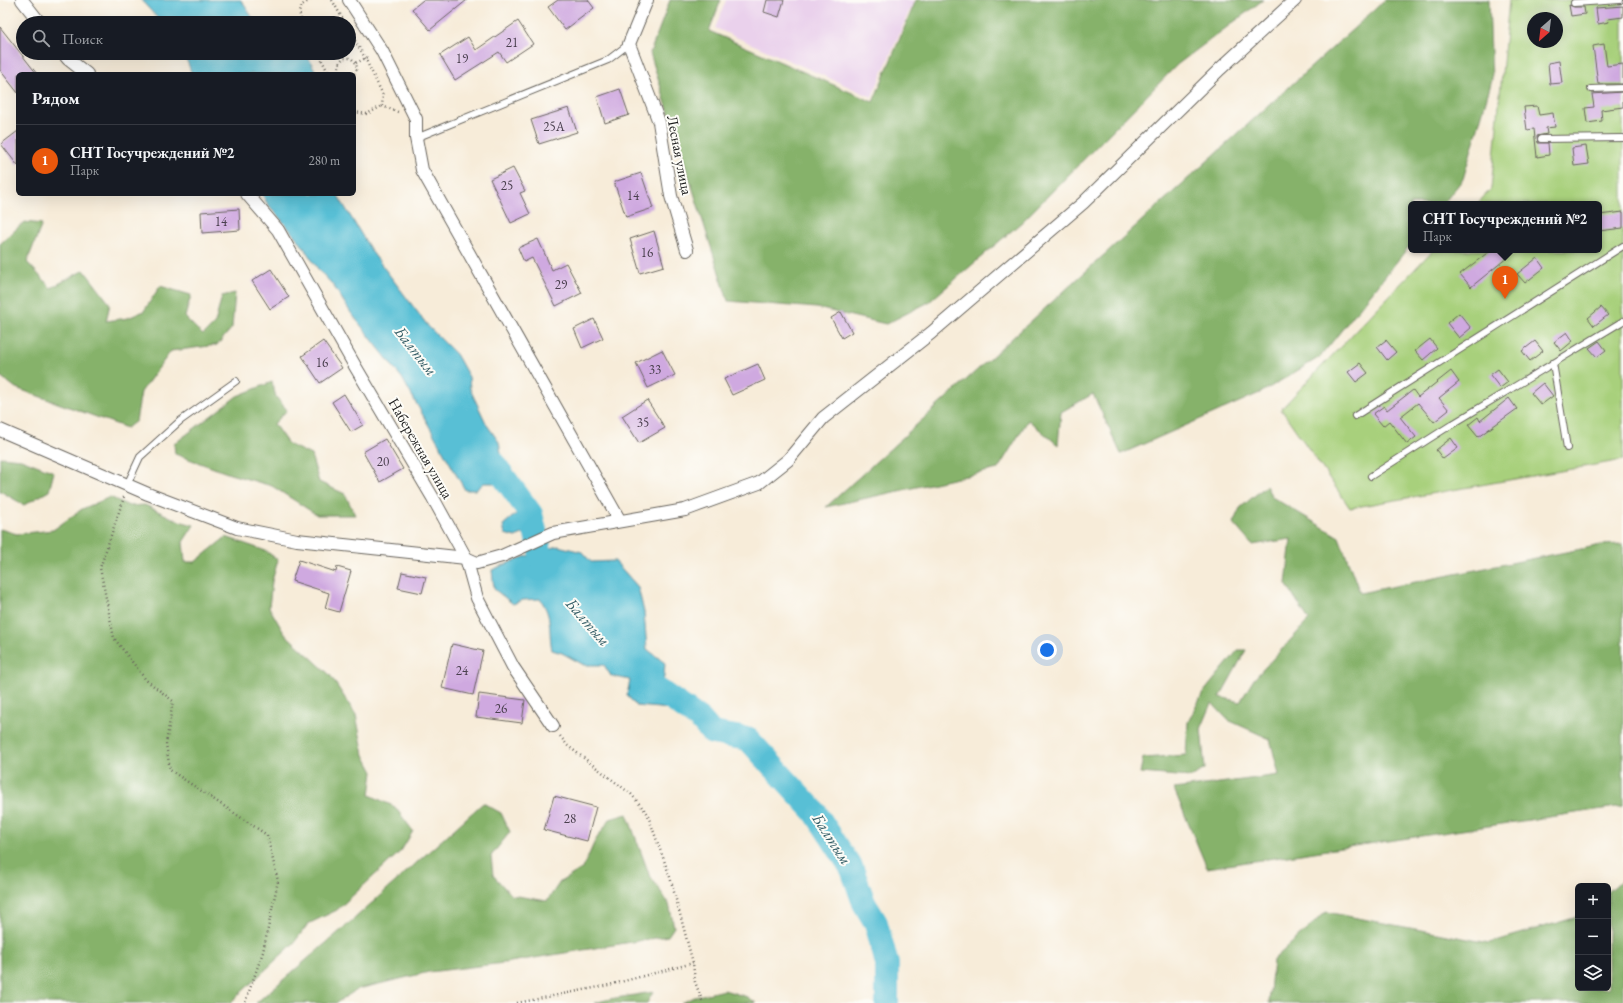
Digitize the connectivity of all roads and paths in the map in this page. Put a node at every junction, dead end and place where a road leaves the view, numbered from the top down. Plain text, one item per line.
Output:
1 (22, 0) edge
2 (310, 0) edge
3 (327, 0) edge
4 (349, 0) edge
5 (647, 0) edge
6 (1294, 0) edge
7 (1620, 0) edge
8 (332, 1) edge
9 (1574, 3) dead end
10 (35, 16) edge
11 (300, 16) edge
12 (341, 16) edge
13 (356, 42) edge
14 (629, 44) junction
15 (69, 60) edge
16 (321, 60) edge
17 (342, 60) edge
18 (353, 60) edge
19 (339, 71) joint
20 (84, 72) edge
21 (327, 72) edge
22 (335, 72) edge
23 (355, 72) edge
24 (1623, 88) edge
25 (1591, 90) dead end
26 (356, 112) edge
27 (416, 138) junction
28 (1623, 138) edge
29 (1541, 139) dead end
30 (249, 196) edge
31 (1623, 246) edge
32 (687, 250) dead end
33 (1623, 321) edge
34 (1554, 363) junction
35 (236, 381) dead end
36 (1355, 416) dead end
37 (0, 430) edge
38 (1567, 448) dead end
39 (1371, 476) dead end
40 (128, 485) junction
41 (620, 522) junction
42 (466, 558) junction
43 (553, 726) joint
44 (693, 963) junction
45 (245, 1003) edge
46 (517, 1003) edge
47 (703, 1003) edge

1 - 10 street
2 - 11 path
3 - 8 path
4 - 27 street
5 - 14 street
6 - 41 street
7 - 9 lane
8 - 12 path
13 - 26 path
14 - 27 lane
14 - 32 street, Лесная улица
15 - 20 street
16 - 21 path
17 - 19 path
18 - 23 path
19 - 22 path
24 - 25 lane
27 - 41 street
28 - 29 lane
30 - 42 street, Набережная улица
31 - 36 lane
33 - 34 lane
34 - 38 lane
34 - 39 lane
35 - 40 lane
37 - 40 street
40 - 42 street
40 - 45 path
41 - 42 street
42 - 43 street, Набережная улица
43 - 44 path
44 - 46 path
44 - 47 path

